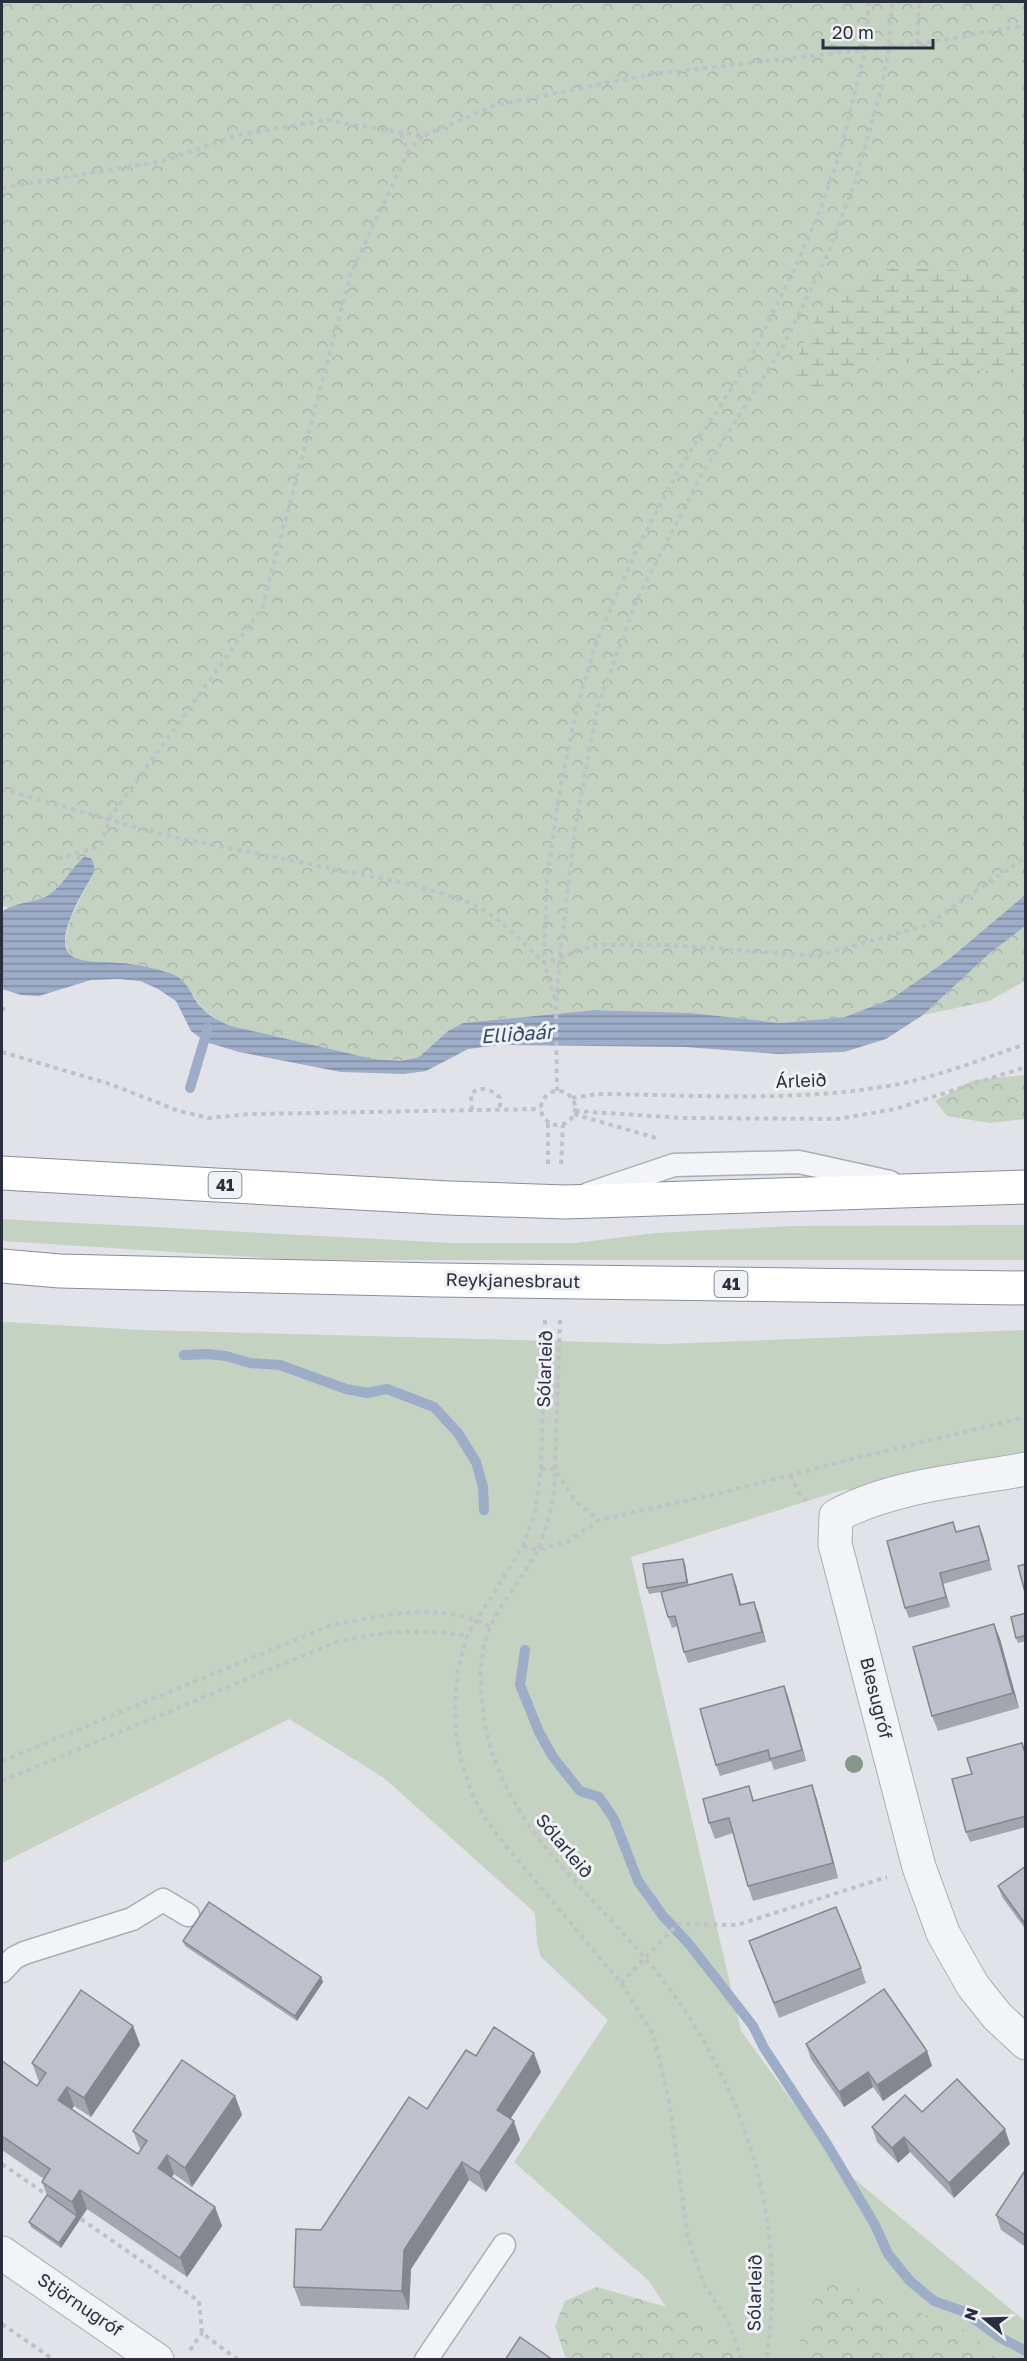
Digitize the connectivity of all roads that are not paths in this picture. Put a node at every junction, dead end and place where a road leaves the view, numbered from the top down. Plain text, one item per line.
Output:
1 (2, 1173) edge
2 (1026, 1187) edge
3 (2, 1266) edge
4 (60, 1271) junction
5 (2, 1287) edge
6 (1026, 1288) edge
7 (1026, 1469) edge
8 (188, 1915) dead end
9 (2, 1971) edge
10 (1026, 2043) edge
11 (504, 2245) dead end
12 (2, 2253) edge
13 (157, 2360) edge
14 (426, 2360) edge

1 - 2 highway, 41
3 - 4 highway, Reykjanesbraut / 41
4 - 5 highway
4 - 6 highway, Reykjanesbraut / 41
7 - 10 street, Blesugróf
8 - 9 lane
11 - 14 lane
12 - 13 street, Stjörnugróf

